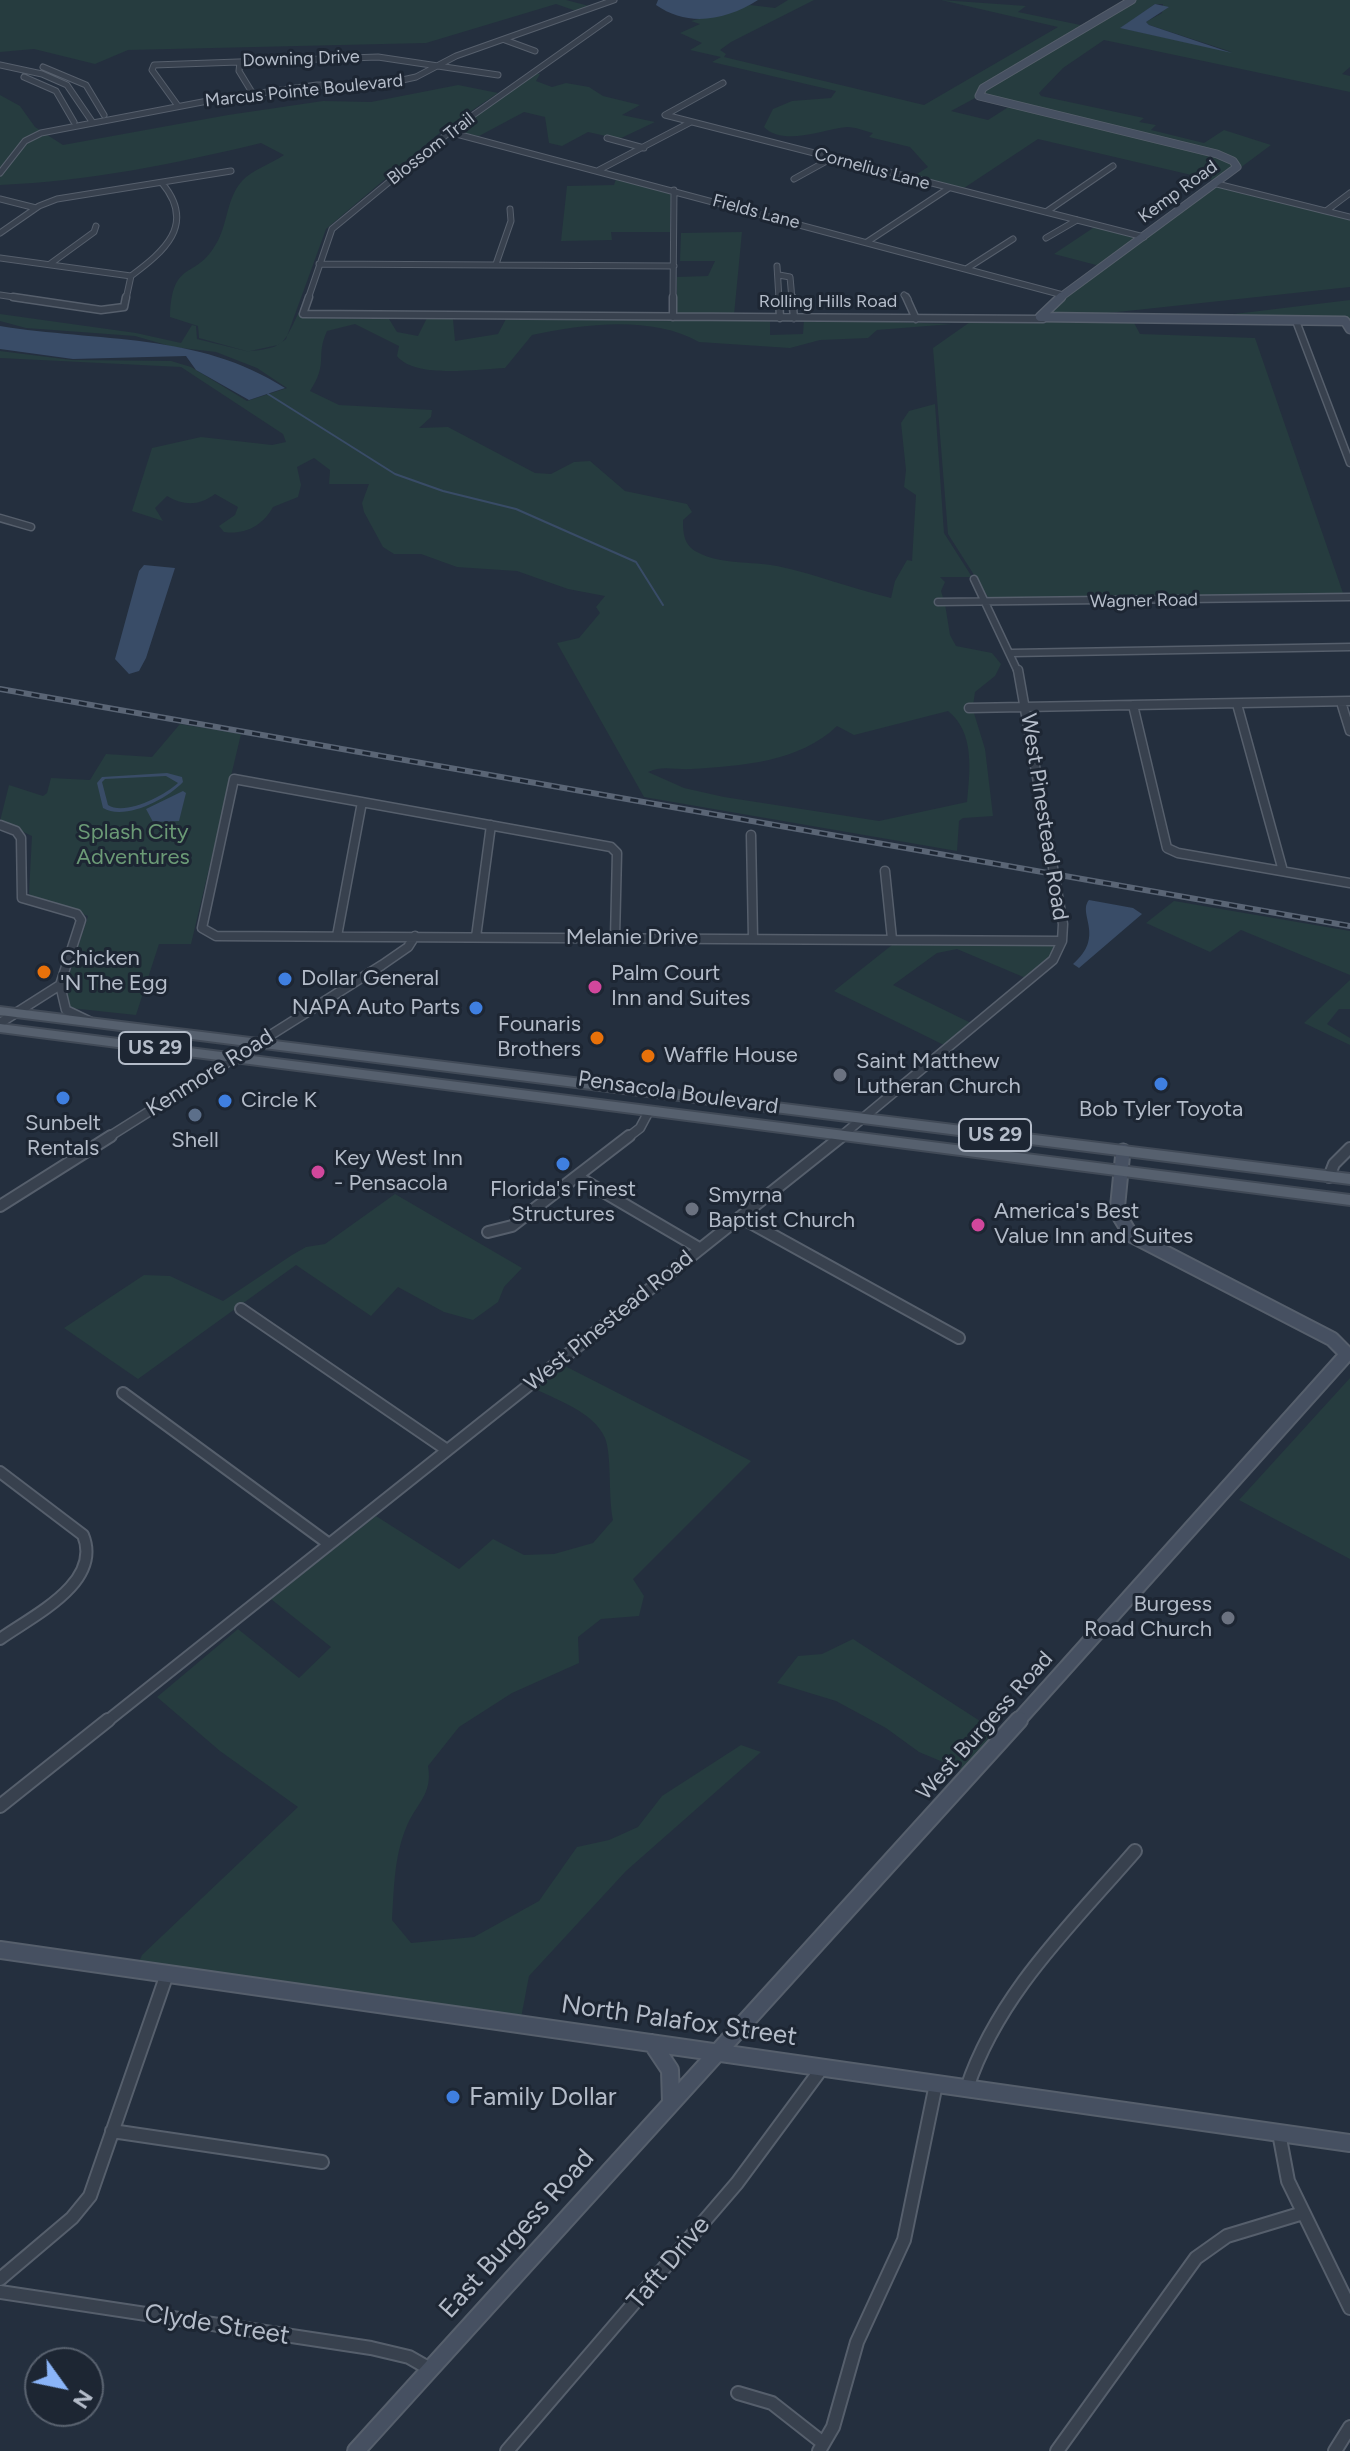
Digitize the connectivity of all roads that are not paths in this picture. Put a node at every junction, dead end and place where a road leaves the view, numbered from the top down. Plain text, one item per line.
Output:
1 (614, 0) edge
2 (1132, 0) edge
3 (609, 19) dead end
4 (505, 40) junction
5 (535, 51) dead end
6 (240, 62) junction
7 (0, 65) edge
8 (441, 66) junction
9 (43, 67) dead end
10 (59, 71) junction
11 (498, 75) dead end
12 (47, 76) junction
13 (24, 77) dead end
14 (36, 80) junction
15 (723, 83) dead end
16 (253, 94) junction
17 (98, 106) junction
18 (178, 106) junction
19 (82, 108) junction
20 (65, 110) junction
21 (104, 115) dead end
22 (74, 122) dead end
23 (691, 122) junction
24 (93, 123) junction
25 (449, 132) junction
26 (607, 138) dead end
27 (644, 148) junction
28 (832, 158) junction
29 (1113, 166) dead end
30 (599, 170) junction
31 (231, 171) dead end
32 (0, 173) edge
33 (794, 179) dead end
34 (162, 183) junction
35 (1217, 184) junction
36 (949, 188) junction
37 (674, 190) junction
38 (1349, 195) edge
39 (0, 199) edge
40 (36, 208) junction
41 (510, 209) dead end
42 (1326, 211) junction
43 (1046, 212) junction
44 (1350, 217) edge
45 (1077, 220) junction
46 (96, 226) dead end
47 (0, 233) edge
48 (1144, 237) junction
49 (1046, 238) dead end
50 (1013, 239) dead end
51 (867, 242) junction
52 (0, 258) edge
53 (50, 264) junction
54 (319, 264) junction
55 (496, 264) junction
56 (674, 266) junction
57 (777, 266) dead end
58 (966, 269) junction
59 (779, 275) junction
60 (131, 276) junction
61 (0, 295) edge
62 (904, 295) dead end
63 (1063, 295) junction
64 (305, 315) joint
65 (673, 317) junction
66 (780, 318) junction
67 (794, 318) junction
68 (916, 319) junction
69 (1043, 319) junction
70 (1296, 321) junction
71 (1348, 324) edge
72 (1350, 463) edge
73 (0, 518) edge
74 (31, 527) dead end
75 (974, 579) dead end
76 (1350, 597) edge
77 (938, 602) dead end
78 (987, 603) junction
79 (1350, 647) edge
80 (1012, 653) junction
81 (1345, 702) edge
82 (1237, 704) junction
83 (1133, 705) junction
84 (1026, 707) junction
85 (969, 708) dead end
86 (1350, 731) edge
87 (362, 802) junction
88 (0, 825) edge
89 (491, 825) junction
90 (751, 835) dead end
91 (885, 871) dead end
92 (1283, 871) junction
93 (1350, 883) edge
94 (337, 936) junction
95 (415, 936) junction
96 (476, 937) junction
97 (615, 938) junction
98 (753, 938) junction
99 (892, 939) junction
100 (1062, 941) junction
101 (60, 985) junction
102 (7, 1012) edge
103 (92, 1022) junction
104 (0, 1025) edge
105 (257, 1043) junction
106 (232, 1058) junction
107 (379, 1058) junction
108 (369, 1077) junction
109 (582, 1083) junction
110 (699, 1097) junction
111 (575, 1101) junction
112 (649, 1111) junction
113 (692, 1116) junction
114 (863, 1119) junction
115 (843, 1136) junction
116 (1350, 1148) edge
117 (1123, 1151) junction
118 (1121, 1172) junction
119 (578, 1177) junction
120 (1329, 1177) junction
121 (1350, 1179) edge
122 (1350, 1198) edge
123 (0, 1206) edge
124 (740, 1217) junction
125 (488, 1232) dead end
126 (699, 1248) junction
127 (241, 1309) dead end
128 (959, 1338) dead end
129 (1349, 1353) edge
130 (123, 1393) dead end
131 (447, 1450) junction
132 (3, 1479) edge
133 (329, 1544) junction
134 (0, 1639) edge
135 (0, 1806) edge
136 (1135, 1851) dead end
137 (0, 1950) edge
138 (167, 1974) junction
139 (652, 2043) junction
140 (716, 2052) junction
141 (822, 2068) junction
142 (936, 2084) junction
143 (967, 2088) junction
144 (671, 2102) junction
145 (112, 2131) junction
146 (1279, 2133) junction
147 (1350, 2143) edge
148 (322, 2162) dead end
149 (1303, 2213) junction
150 (0, 2279) edge
151 (0, 2292) edge
152 (1350, 2308) edge
153 (430, 2369) junction
154 (738, 2393) dead end
155 (1350, 2427) edge
156 (821, 2447) edge
157 (356, 2451) edge
158 (507, 2451) edge
159 (1057, 2451) edge
160 (1335, 2451) edge

1 - 4 street, Marcus Pointe Boulevard
2 - 35 main road, Kemp Road
3 - 25 street, Blossom Trail
4 - 5 street
4 - 8 street, Marcus Pointe Boulevard
6 - 8 street, Downing Drive
6 - 16 street
6 - 18 street, Downing Drive
7 - 12 street
8 - 11 street, Downing Drive
8 - 16 street, Marcus Pointe Boulevard
9 - 10 street
10 - 12 street
10 - 17 street
12 - 14 street
12 - 19 street
13 - 14 street
14 - 20 street
15 - 23 street
16 - 18 street, Marcus Pointe Boulevard
17 - 19 street
17 - 21 street
18 - 24 street, Marcus Pointe Boulevard
19 - 20 street
19 - 24 street
20 - 22 street
23 - 27 street
23 - 28 street, Cornelius Lane
24 - 32 street, Marcus Pointe Boulevard
25 - 30 street, Fields Lane
25 - 54 street, Blossom Trail
26 - 27 street
27 - 30 street
28 - 33 street
28 - 36 street, Cornelius Lane
29 - 43 street
30 - 37 street, Fields Lane
31 - 34 street
34 - 40 street
34 - 60 street
35 - 42 street
35 - 48 main road, Kemp Road
36 - 43 street, Cornelius Lane
36 - 51 street
37 - 51 street, Fields Lane
37 - 56 street
38 - 42 street
39 - 40 street
40 - 47 street
41 - 55 street
42 - 44 street
43 - 45 street, Cornelius Lane
45 - 48 street, Cornelius Lane
45 - 49 street
46 - 53 street
48 - 63 main road, Kemp Road
50 - 58 street
51 - 58 street, Fields Lane
52 - 53 street
53 - 60 street
54 - 55 street
54 - 64 street, Blossom Trail
55 - 56 street
56 - 65 street
57 - 59 street
58 - 63 street, Fields Lane
59 - 66 street
59 - 67 street
60 - 61 street
62 - 68 street
63 - 69 main road, Kemp Road
64 - 65 street, Rolling Hills Road
65 - 66 street, Rolling Hills Road
66 - 67 street, Rolling Hills Road
67 - 68 street, Rolling Hills Road
68 - 69 street, Rolling Hills Road
69 - 70 main road, Rolling Hills Road
70 - 71 main road, Rolling Hills Road
70 - 72 street
73 - 74 street
75 - 78 street, West Pinestead Road
76 - 78 street, Wagner Road
77 - 78 street, Wagner Road
78 - 80 street, West Pinestead Road
79 - 80 street
80 - 84 street, West Pinestead Road
81 - 82 street
81 - 86 street
82 - 83 street
82 - 92 street
83 - 84 street
83 - 92 street
84 - 85 street
84 - 100 street, West Pinestead Road
87 - 89 street
87 - 94 street
87 - 94 street, Melanie Drive
88 - 101 street
89 - 96 street
89 - 97 street
90 - 98 street
91 - 99 street
92 - 93 street
94 - 95 street, Melanie Drive
95 - 96 street, Melanie Drive
95 - 105 street, Kenmore Road
96 - 97 street, Melanie Drive
97 - 98 street, Melanie Drive
98 - 99 street, Melanie Drive
99 - 100 street, Melanie Drive
100 - 114 street, West Pinestead Road
101 - 102 street
101 - 103 street
102 - 103 main road, Pensacola Boulevard / US 29
102 - 104 street
103 - 105 main road, Pensacola Boulevard / US 29
104 - 106 main road, Pensacola Boulevard / US 29
105 - 106 street, Kenmore Road
105 - 107 main road, Pensacola Boulevard / US 29
106 - 108 main road, Pensacola Boulevard / US 29
106 - 123 street, Kenmore Road
107 - 108 main road
107 - 109 main road, Pensacola Boulevard / US 29
108 - 111 main road, Pensacola Boulevard / US 29
109 - 110 main road, Pensacola Boulevard / US 29
109 - 111 main road
110 - 113 main road
110 - 114 main road, Pensacola Boulevard / US 29
111 - 112 main road, Pensacola Boulevard / US 29
112 - 113 main road, Pensacola Boulevard / US 29
112 - 119 street
113 - 115 main road, Pensacola Boulevard / US 29
114 - 115 street, West Pinestead Road
114 - 117 main road, Pensacola Boulevard / US 29
115 - 118 main road, Pensacola Boulevard / US 29
115 - 124 street, West Pinestead Road
116 - 120 street
117 - 118 main road, West Burgess Road
117 - 120 main road, Pensacola Boulevard / US 29
118 - 122 main road, Pensacola Boulevard / US 29
118 - 129 main road, West Burgess Road
119 - 125 street
119 - 126 street
120 - 121 main road, Pensacola Boulevard / US 29
124 - 126 street, West Pinestead Road
124 - 128 street
126 - 131 street, West Pinestead Road
127 - 131 street
129 - 140 main road, West Burgess Road
130 - 133 street
131 - 133 street, West Pinestead Road
132 - 134 street
133 - 135 street, West Pinestead Road
136 - 143 street
137 - 138 main road, North Palafox Street
138 - 139 main road, North Palafox Street
138 - 145 street
139 - 140 main road, North Palafox Street
139 - 144 main road
140 - 141 main road, North Palafox Street
140 - 144 main road, East Burgess Road
141 - 142 main road, North Palafox Street
141 - 158 street, Taft Drive
142 - 143 main road, North Palafox Street
142 - 156 street
143 - 146 main road, North Palafox Street
144 - 153 main road, East Burgess Road
145 - 148 street
145 - 150 street
146 - 147 main road, North Palafox Street
146 - 149 street
149 - 152 street
149 - 159 street
151 - 153 street, Clyde Street
153 - 157 main road, East Burgess Road
154 - 156 street
155 - 160 street

